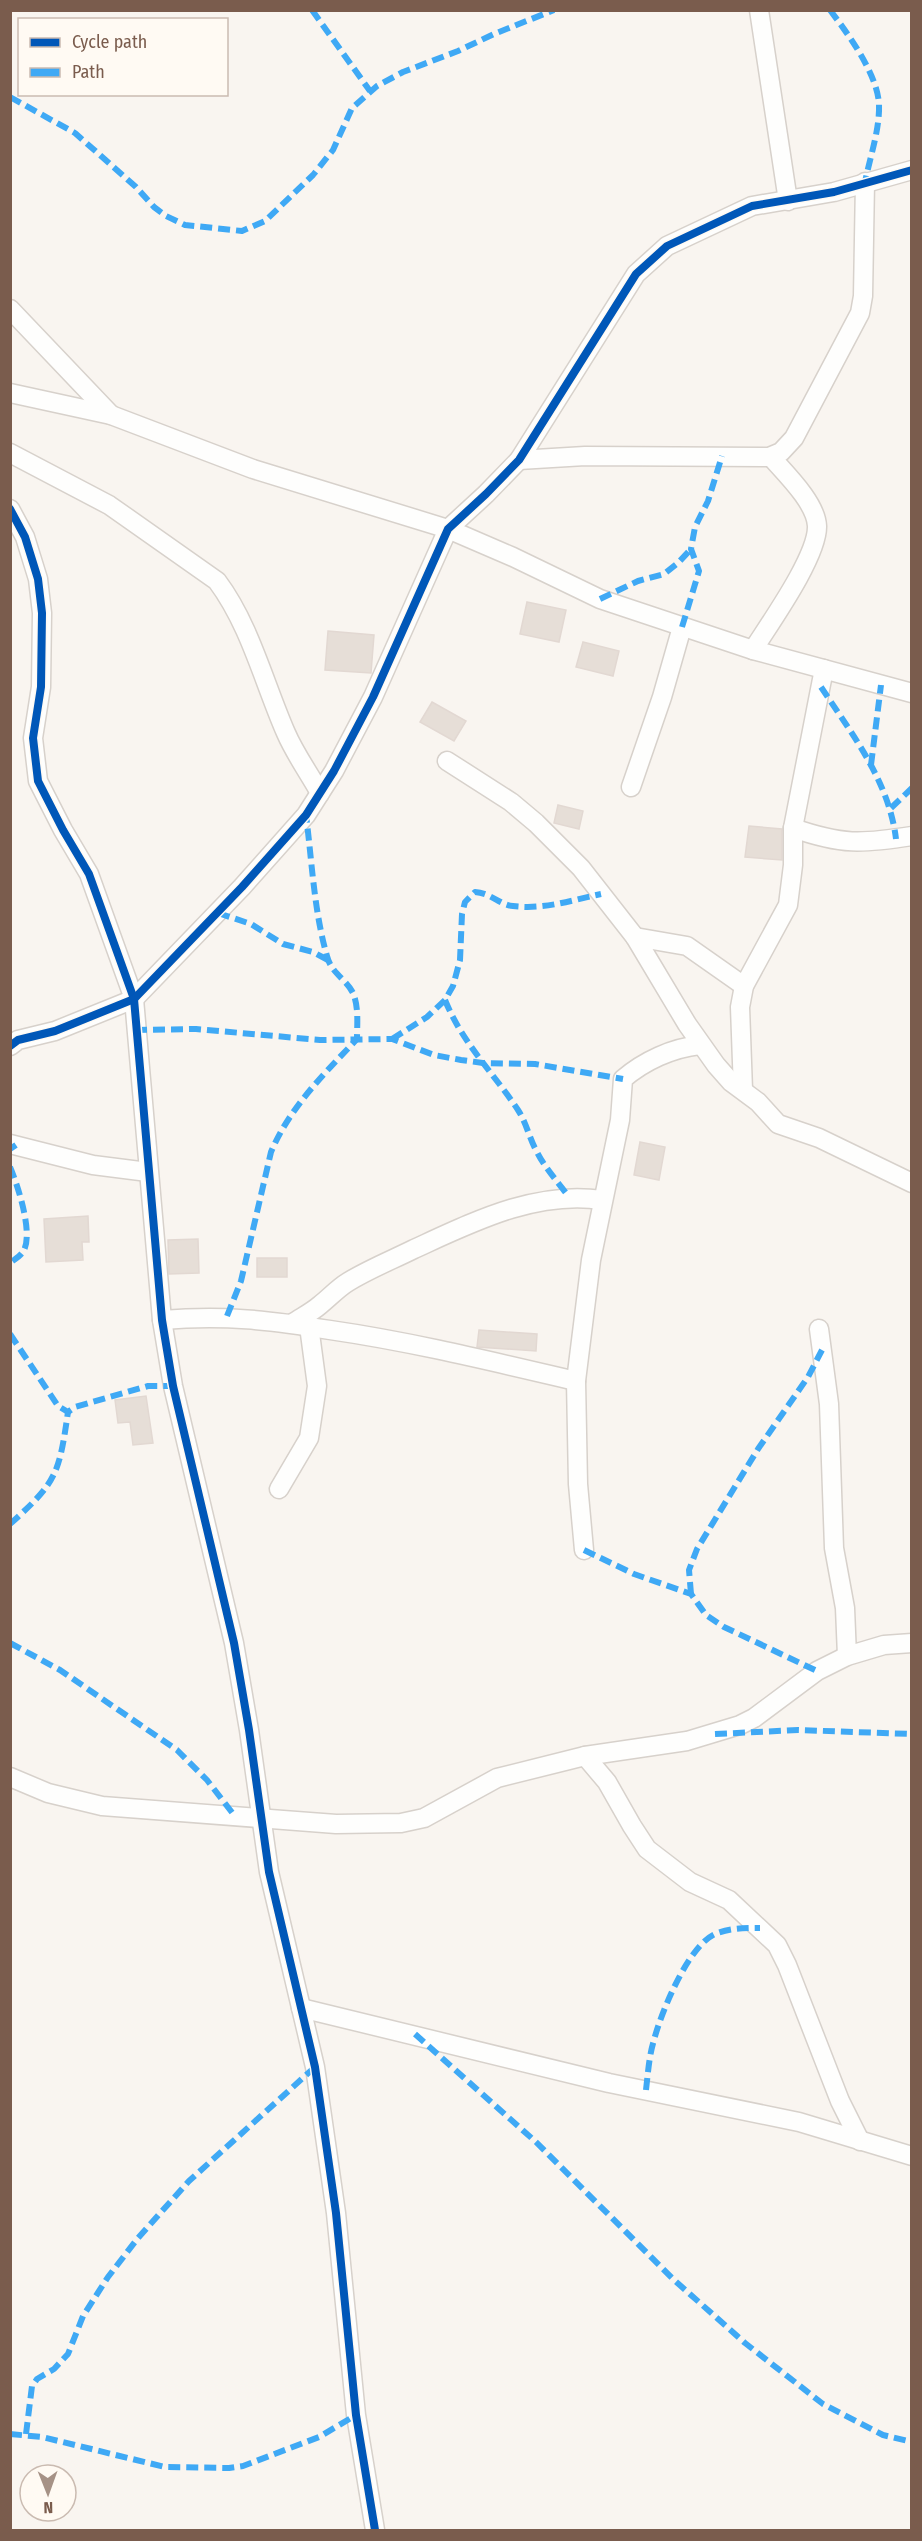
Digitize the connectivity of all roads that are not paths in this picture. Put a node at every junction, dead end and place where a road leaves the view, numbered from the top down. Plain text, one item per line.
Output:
1 (759, 10) edge
2 (912, 170) edge
3 (865, 182) junction
4 (788, 201) junction
5 (10, 309) edge
6 (10, 393) edge
7 (111, 415) junction
8 (10, 453) edge
9 (771, 457) junction
10 (519, 460) junction
11 (10, 509) edge
12 (448, 529) junction
13 (682, 627) junction
14 (753, 650) junction
15 (824, 669) junction
16 (912, 693) edge
17 (447, 761) dead end
18 (631, 788) dead end
19 (320, 793) junction
20 (793, 828) junction
21 (912, 836) edge
22 (635, 937) junction
23 (744, 986) junction
24 (134, 999) junction
25 (700, 1045) junction
26 (10, 1046) edge
27 (742, 1090) junction
28 (10, 1144) edge
29 (148, 1172) junction
30 (912, 1183) edge
31 (602, 1200) junction
32 (162, 1320) junction
33 (301, 1324) junction
34 (819, 1329) dead end
35 (576, 1381) junction
36 (279, 1489) dead end
37 (584, 1551) dead end
38 (912, 1643) edge
39 (847, 1656) junction
40 (585, 1756) junction
41 (10, 1777) edge
42 (262, 1818) junction
43 (301, 2008) junction
44 (860, 2141) junction
45 (912, 2156) edge
46 (375, 2530) edge

1 - 4 street
2 - 3 street
3 - 4 street
3 - 9 street
4 - 10 street
5 - 7 street
6 - 7 street
7 - 12 street
8 - 19 street
9 - 10 street
9 - 14 street
10 - 12 street
11 - 24 street
12 - 13 street
12 - 19 street
13 - 14 street
13 - 18 street
14 - 15 street
15 - 16 street
15 - 20 street
17 - 22 street
19 - 24 street
20 - 21 street
20 - 23 street
22 - 23 street
22 - 25 street
23 - 27 street
24 - 26 street
24 - 29 street
25 - 27 street
25 - 31 street
27 - 30 street
28 - 29 street
29 - 32 street
31 - 33 street
31 - 35 street
32 - 33 street
32 - 42 street
33 - 35 street
33 - 36 street
34 - 39 street
35 - 37 street
38 - 39 street
39 - 40 street
40 - 42 street
40 - 44 street
41 - 42 street
42 - 43 street
43 - 44 street
43 - 46 street
44 - 45 street

